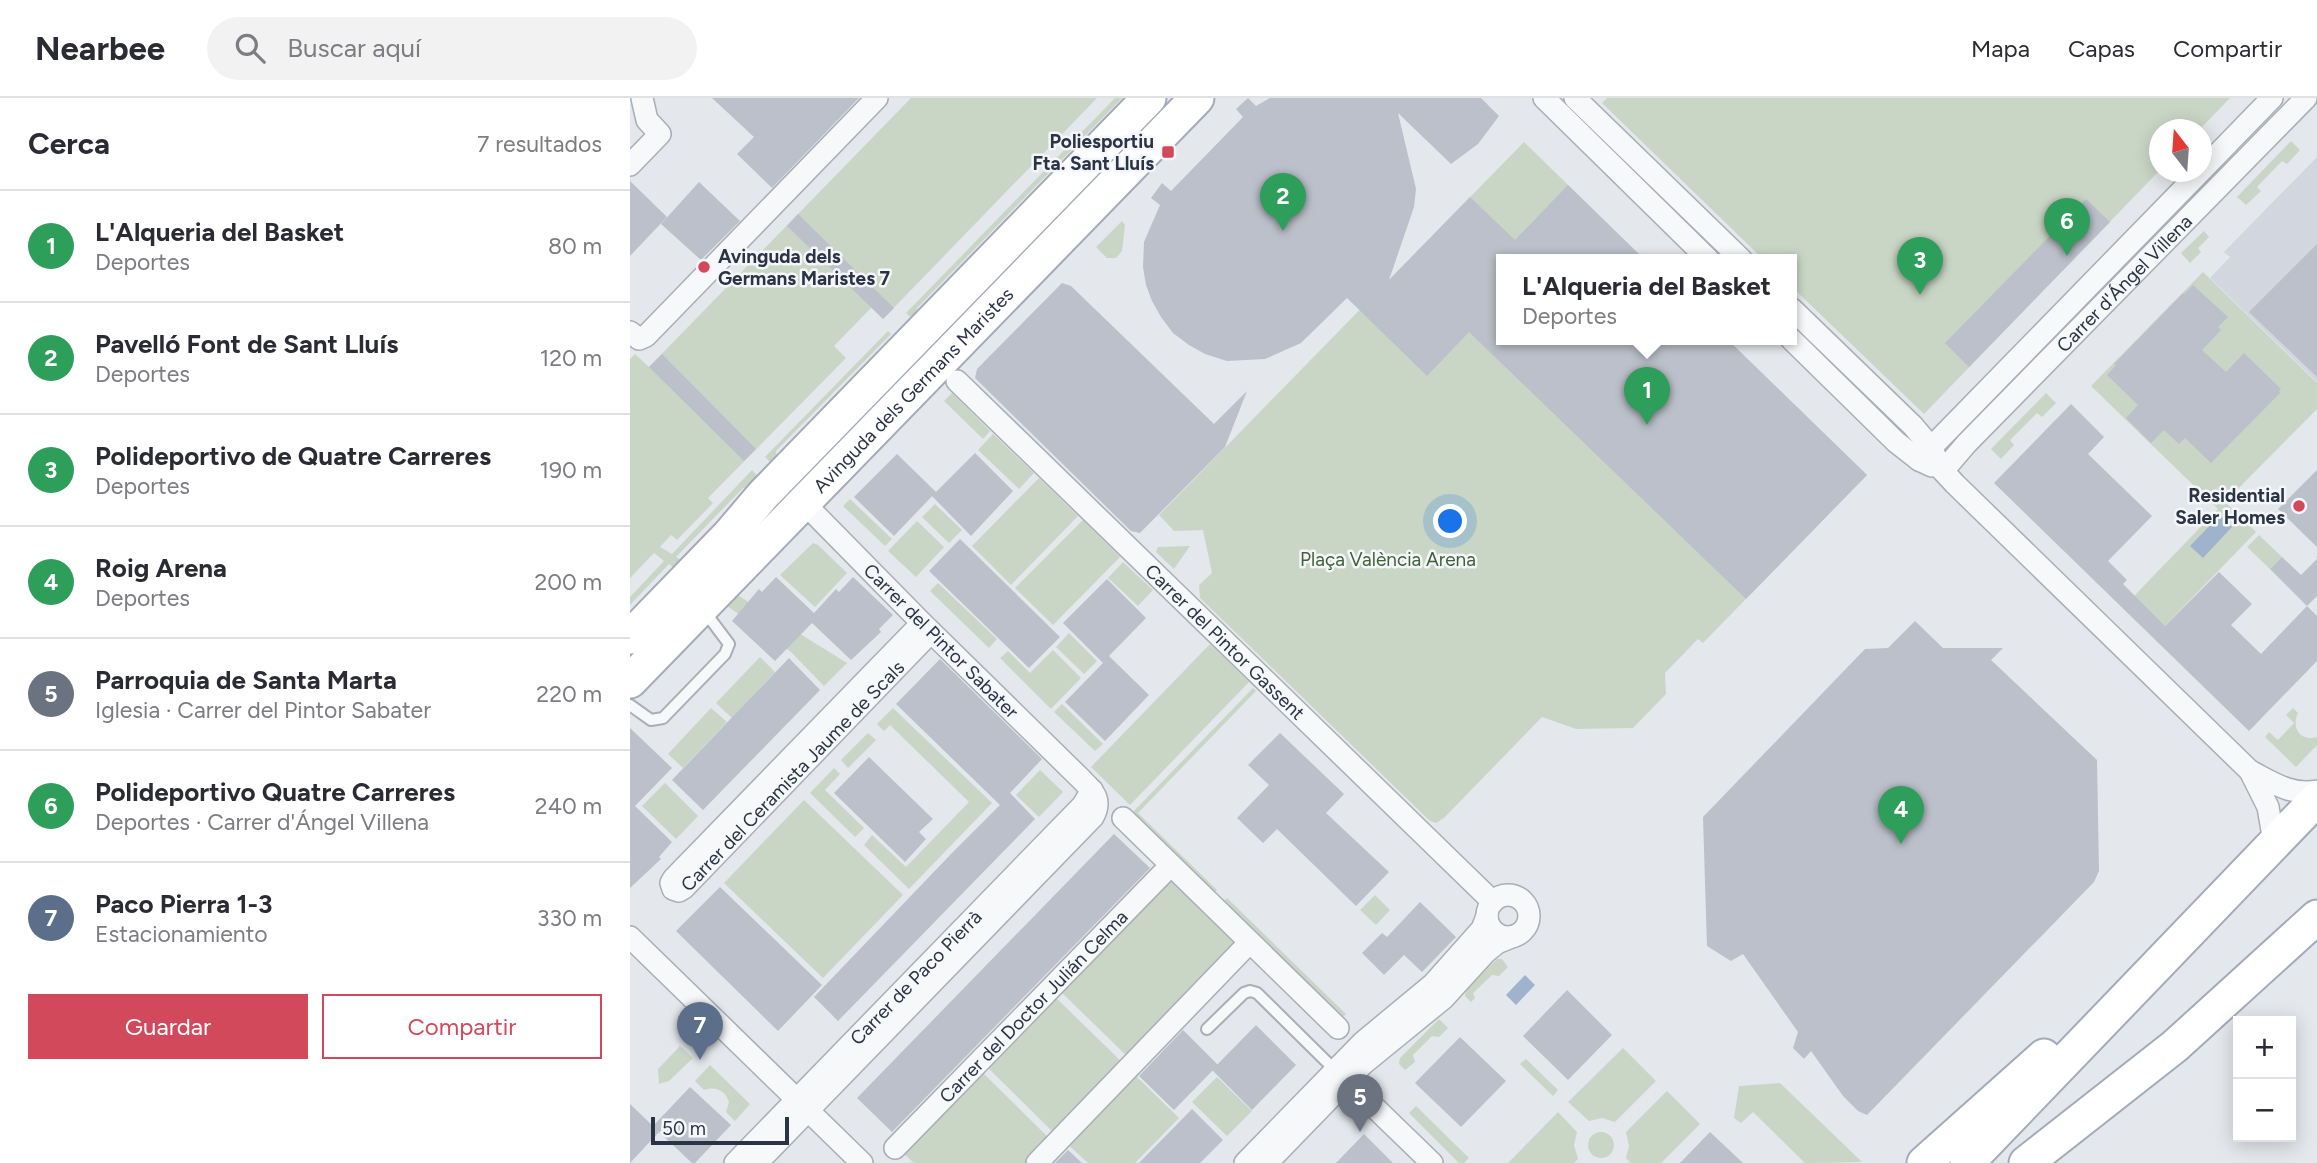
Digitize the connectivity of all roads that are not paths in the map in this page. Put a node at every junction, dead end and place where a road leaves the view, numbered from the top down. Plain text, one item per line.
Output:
1 (642, 98) edge
2 (877, 98) edge
3 (1149, 98) edge
4 (1575, 98) edge
5 (2272, 98) edge
6 (2308, 98) edge
7 (1196, 99) edge
8 (1556, 102) edge
9 (2317, 104) edge
10 (2212, 160) edge
11 (630, 165) edge
12 (2190, 182) edge
13 (1703, 254) edge
14 (1736, 254) edge
15 (1797, 314) edge
16 (635, 335) edge
17 (1797, 345) edge
18 (957, 381) dead end
19 (1925, 453) junction
20 (1943, 471) junction
21 (763, 495) junction
22 (798, 508) junction
23 (712, 597) junction
24 (927, 628) junction
25 (630, 637) edge
26 (630, 681) edge
27 (630, 705) edge
28 (2250, 771) junction
29 (1086, 784) joint
30 (2317, 791) edge
31 (2317, 799) edge
32 (1123, 818) dead end
33 (2274, 842) junction
34 (1171, 865) junction
35 (1490, 909) junction
36 (2317, 918) edge
37 (1514, 936) junction
38 (630, 937) edge
39 (1250, 942) junction
40 (2123, 1001) junction
41 (1338, 1028) dead end
42 (1207, 1029) dead end
43 (2175, 1045) junction
44 (1341, 1075) junction
45 (802, 1105) junction
46 (895, 1148) dead end
47 (735, 1163) edge
48 (757, 1163) edge
49 (862, 1163) edge
50 (1037, 1163) edge
51 (1245, 1163) edge
52 (1266, 1163) edge
53 (1432, 1163) edge
54 (1924, 1163) edge
55 (1967, 1163) edge
56 (2026, 1163) edge
57 (2060, 1163) edge

1 - 11 street
2 - 16 street
3 - 21 main road, Avinguda dels Germans Maristes
4 - 14 street
5 - 10 street, Carrer d'Ángel Villena
6 - 9 street
6 - 20 street, Carrer d'Ángel Villena
7 - 22 main road, Avinguda dels Germans Maristes
8 - 13 street
12 - 19 street, Carrer d'Ángel Villena
15 - 19 street
17 - 19 street
18 - 35 street, Carrer del Pintor Gassent
19 - 20 street
20 - 28 street
21 - 22 main road
21 - 25 main road, Avinguda dels Germans Maristes
22 - 23 main road, Avinguda dels Germans Maristes
22 - 24 street, Carrer del Pintor Sabater
23 - 26 main road, Avinguda dels Germans Maristes
23 - 27 lane
24 - 24 street, Carrer del Ceramista Jaume de Scals
24 - 29 street, Carrer del Pintor Sabater
28 - 30 street
28 - 33 street
29 - 45 street, Carrer de Paco Pierrà
31 - 33 main road
32 - 34 street
33 - 40 main road
34 - 39 street
34 - 46 street, Carrer del Doctor Julián Celma
35 - 37 street
35 - 37 street
35 - 44 street
36 - 43 main road
37 - 44 street
38 - 45 street
39 - 41 street
39 - 50 street
40 - 54 main road
40 - 55 main road
42 - 44 lane
43 - 56 main road
43 - 57 main road
44 - 51 street
44 - 52 street
44 - 53 street
45 - 47 street, Carrer de Paco Pierrà
45 - 48 street, Carrer de Paco Pierrà
45 - 49 street

